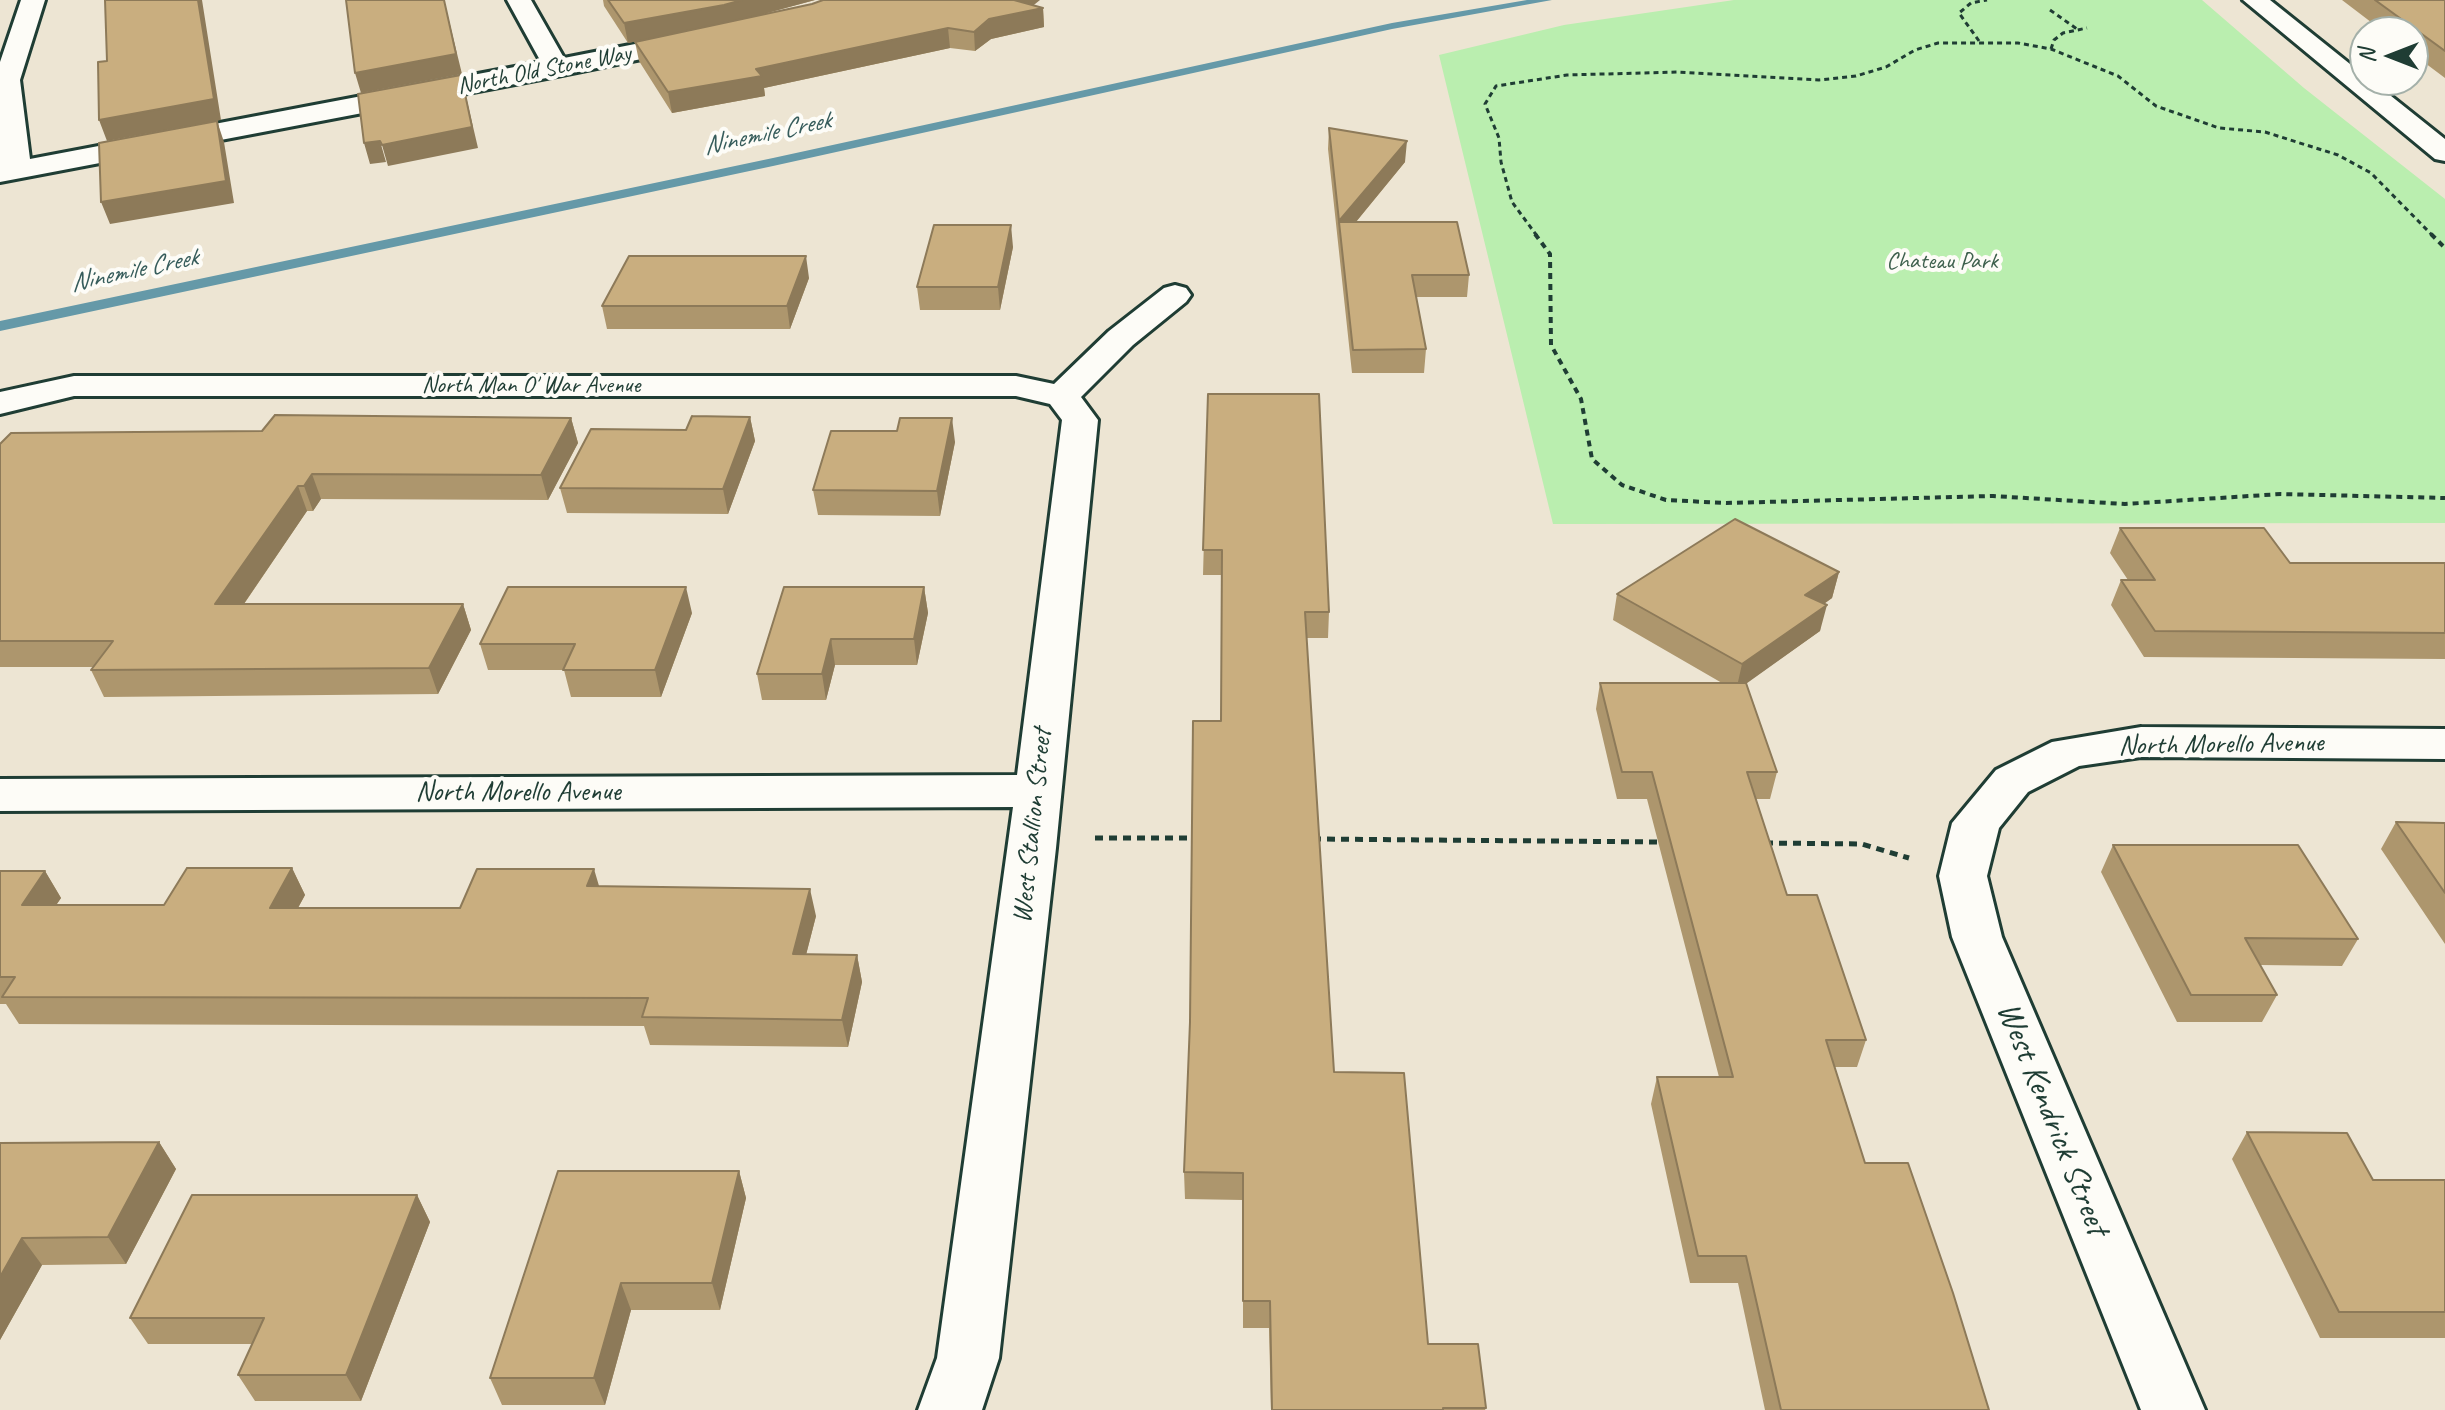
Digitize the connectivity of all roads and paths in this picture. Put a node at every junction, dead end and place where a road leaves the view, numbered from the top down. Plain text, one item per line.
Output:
1 (33, 0) edge
2 (519, 0) edge
3 (1987, 0) edge
4 (2255, 0) edge
5 (2050, 10) dead end
6 (2087, 28) dead end
7 (2077, 29) junction
8 (728, 34) edge
9 (1979, 41) junction
10 (2051, 49) junction
11 (557, 68) junction
12 (2445, 153) edge
13 (9, 171) edge
14 (2445, 248) edge
15 (1175, 295) dead end
16 (1062, 396) junction
17 (0, 403) edge
18 (2445, 498) edge
19 (2445, 744) edge
20 (1036, 791) junction
21 (0, 795) edge
22 (1976, 823) joint
23 (1095, 838) dead end
24 (1199, 838) edge
25 (1309, 839) edge
26 (1672, 842) edge
27 (1751, 843) edge
28 (1963, 876) junction
29 (950, 1410) edge
30 (2173, 1410) edge

1 - 13 street
2 - 11 street
3 - 9 path
4 - 12 street
5 - 7 path
6 - 7 path
7 - 10 path
8 - 11 street, North Old Stone Way
9 - 10 path
9 - 18 path
10 - 14 path
11 - 13 street, North Old Stone Way
15 - 16 street
16 - 17 street, North Man O' War Avenue
16 - 20 street, West Stallion Street
19 - 22 street, North Morello Avenue
20 - 21 street, North Morello Avenue
20 - 29 street, West Stallion Street
22 - 28 street, West Kendrick Street
23 - 24 path
25 - 26 path
27 - 28 path
28 - 30 street, West Kendrick Street

